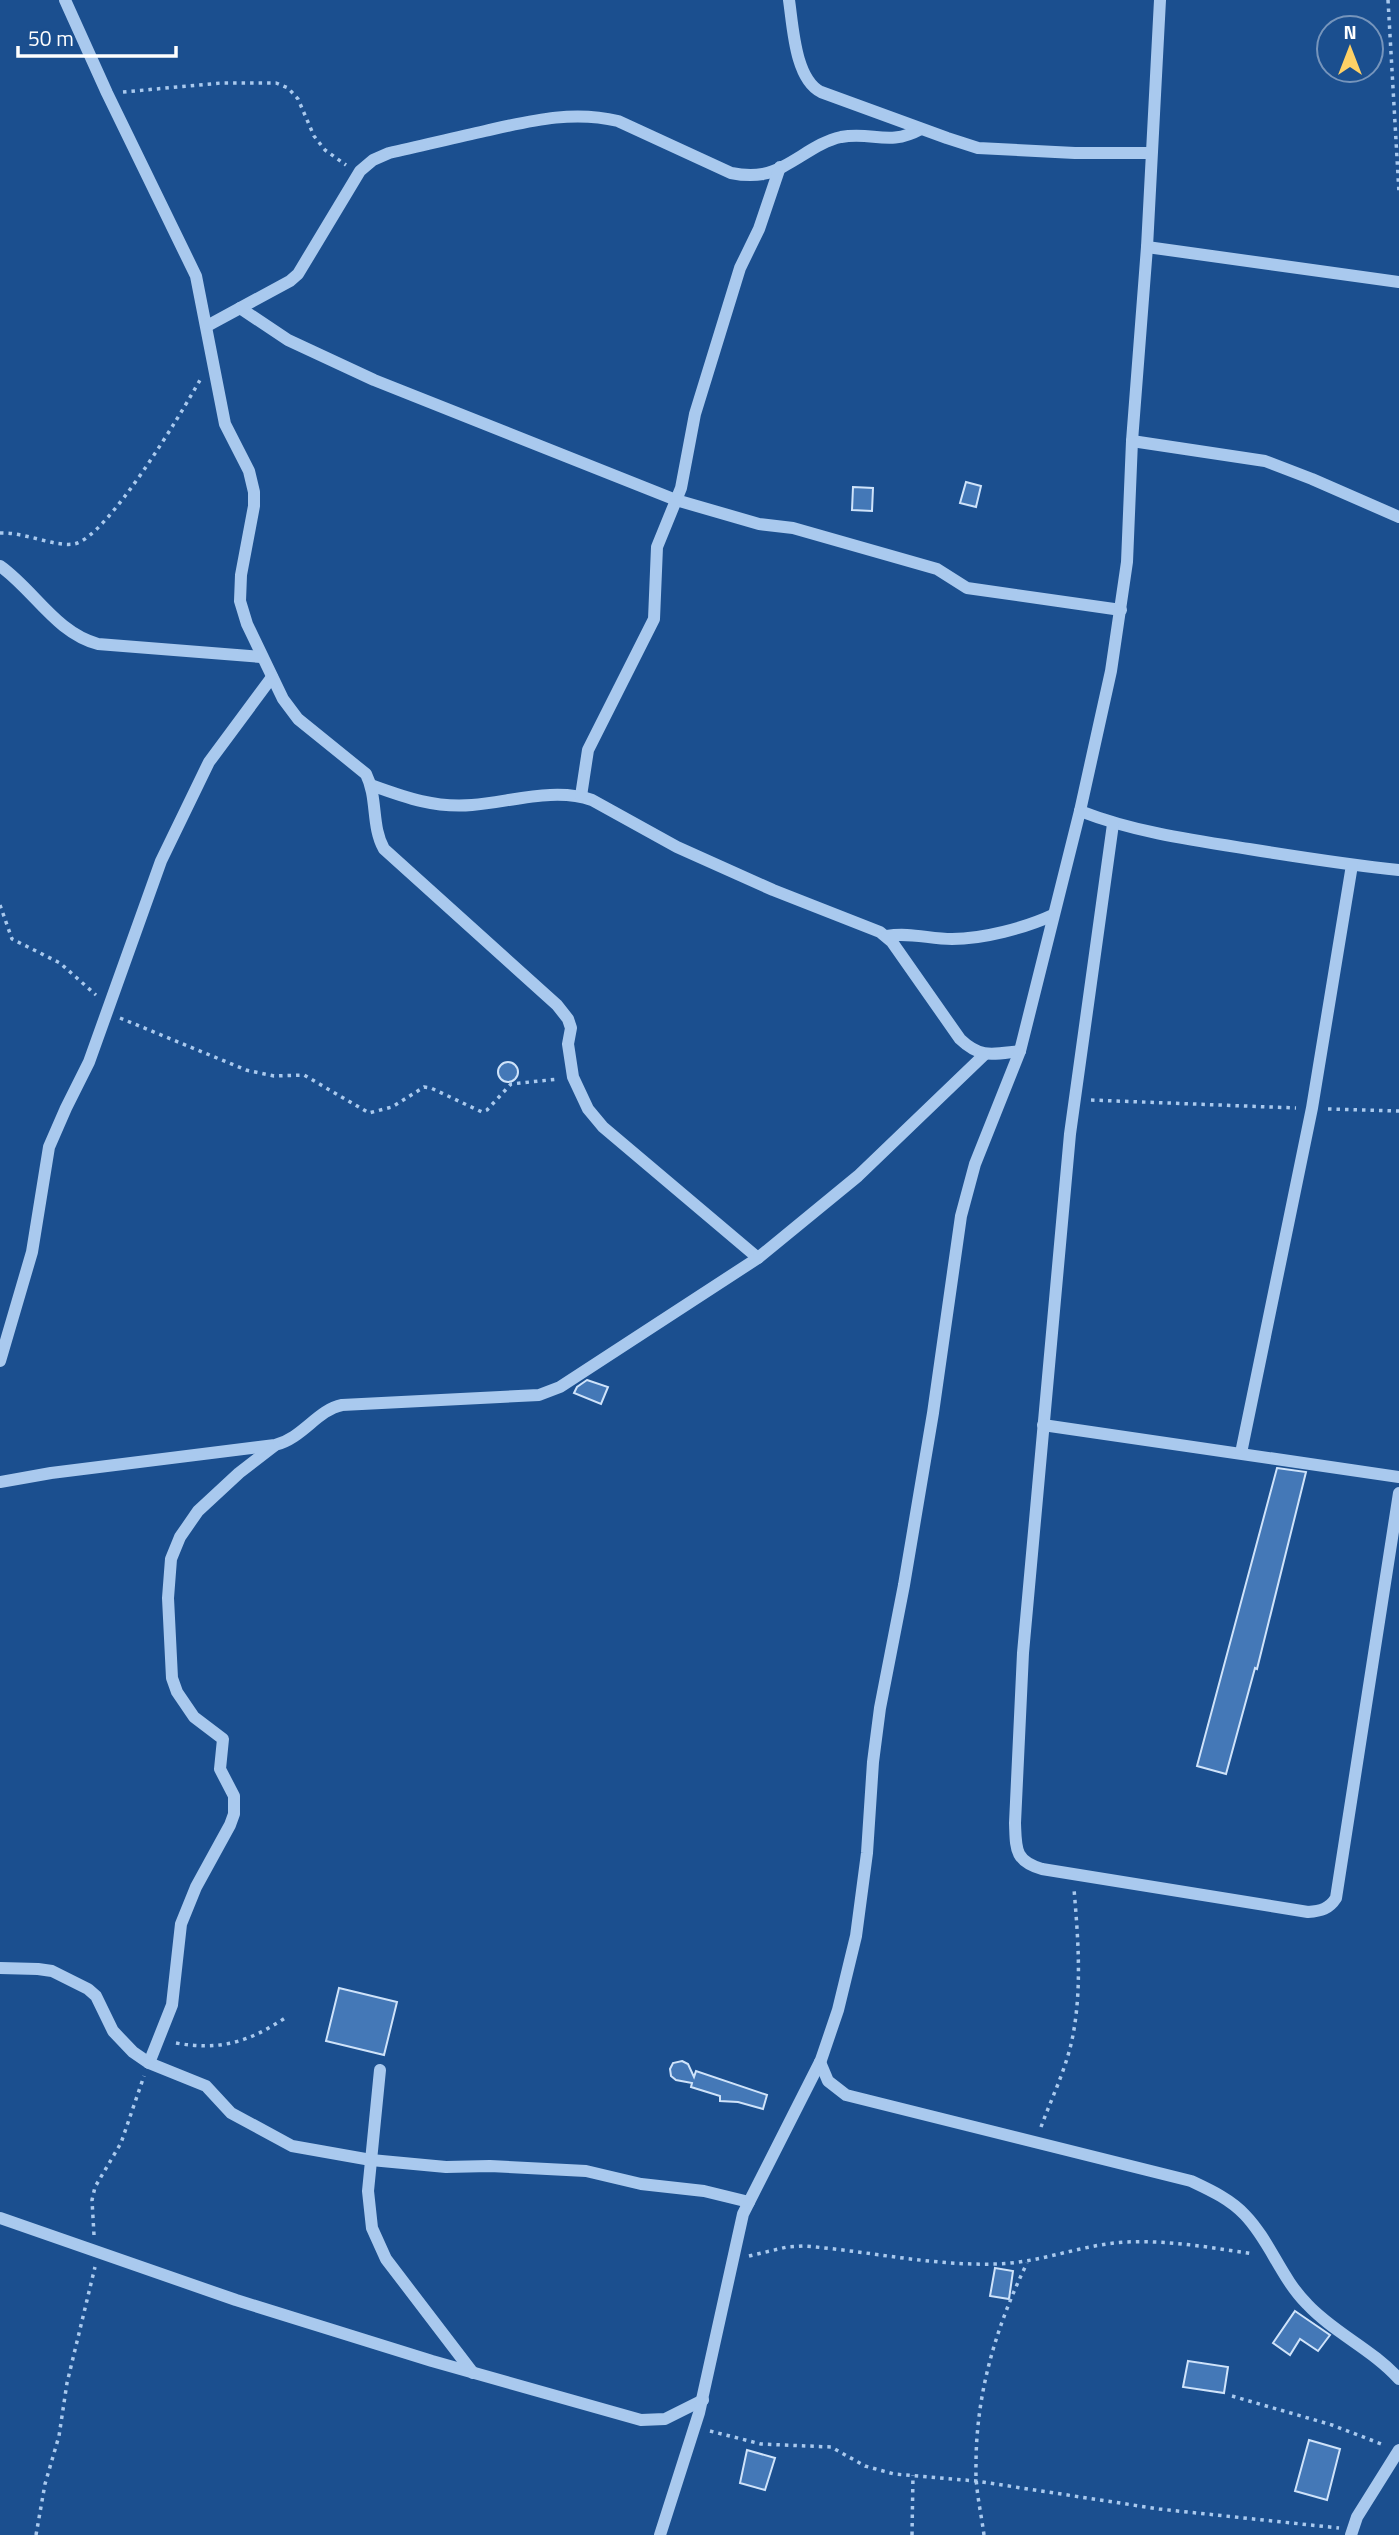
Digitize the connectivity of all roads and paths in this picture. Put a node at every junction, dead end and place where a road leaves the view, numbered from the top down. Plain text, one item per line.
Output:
1 (65, 0) edge
2 (789, 0) edge
3 (1160, 0) edge
4 (1388, 0) edge
5 (107, 93) junction
6 (921, 129) junction
7 (1151, 153) junction
8 (780, 167) junction
9 (360, 170) junction
10 (1399, 193) edge
11 (1147, 247) junction
12 (1399, 286) edge
13 (240, 308) junction
14 (207, 326) junction
15 (211, 360) junction
16 (1132, 441) junction
17 (676, 500) junction
18 (1399, 517) edge
19 (0, 533) edge
20 (0, 566) edge
21 (1121, 610) junction
22 (261, 657) junction
23 (272, 677) junction
24 (372, 785) junction
25 (581, 796) junction
26 (1080, 811) junction
27 (1113, 824) junction
28 (1352, 865) junction
29 (1399, 870) edge
30 (0, 905) edge
31 (1053, 915) junction
32 (887, 936) junction
33 (107, 1009) junction
34 (1020, 1051) junction
35 (984, 1055) junction
36 (573, 1077) junction
37 (1074, 1099) junction
38 (1312, 1108) junction
39 (1399, 1111) edge
40 (758, 1258) junction
41 (0, 1361) edge
42 (1043, 1425) junction
43 (275, 1445) junction
44 (1241, 1453) junction
45 (1399, 1477) edge
46 (0, 1482) edge
47 (1399, 1493) edge
48 (1073, 1874) junction
49 (0, 1968) edge
50 (285, 2018) dead end
51 (160, 2039) junction
52 (820, 2062) junction
53 (149, 2063) junction
54 (380, 2070) dead end
55 (1035, 2142) junction
56 (371, 2160) junction
57 (749, 2202) junction
58 (0, 2218) edge
59 (96, 2252) junction
60 (1273, 2257) junction
61 (733, 2258) junction
62 (1027, 2262) junction
63 (473, 2373) junction
64 (1399, 2379) edge
65 (1232, 2396) dead end
66 (703, 2400) junction
67 (695, 2427) junction
68 (1399, 2451) edge
69 (913, 2475) junction
70 (976, 2481) junction
71 (1352, 2532) edge
72 (36, 2535) edge
73 (660, 2535) edge
74 (912, 2535) edge
75 (984, 2535) edge

1 - 5 street
2 - 6 street
3 - 7 street
4 - 10 path
5 - 9 path
5 - 14 street
6 - 7 street
6 - 8 street
7 - 11 street
8 - 9 street
8 - 17 street
9 - 13 street
11 - 12 street
11 - 16 street
13 - 14 street
13 - 17 street
14 - 15 street
15 - 19 path
15 - 22 street
16 - 18 street
16 - 21 street
17 - 21 street
17 - 25 street
20 - 22 street
21 - 26 street
22 - 23 street
23 - 24 street
23 - 33 street
24 - 25 street
24 - 36 street
25 - 32 street
26 - 27 street
26 - 31 street
27 - 28 street
27 - 37 street
28 - 29 street
28 - 38 street
30 - 33 path
31 - 32 street
31 - 34 street
32 - 35 street
33 - 36 path
33 - 41 street
34 - 35 street
34 - 52 street
35 - 40 street
36 - 40 street
37 - 38 path
37 - 42 street
38 - 39 path
38 - 44 street
40 - 43 street
42 - 44 street
42 - 48 street
43 - 46 street
43 - 51 street
44 - 45 street
47 - 48 street
48 - 55 path
49 - 53 street
50 - 51 path
51 - 53 street
52 - 55 street
52 - 57 street
53 - 56 street
53 - 59 path
54 - 56 street
55 - 60 street
56 - 57 street
56 - 63 street
57 - 61 street
58 - 59 street
59 - 63 street
59 - 72 path
60 - 62 path
60 - 64 street
61 - 62 path
61 - 66 street
62 - 70 path
63 - 66 street
65 - 68 path
66 - 67 street
67 - 69 path
67 - 73 street
68 - 71 street
69 - 70 path
69 - 74 path
70 - 71 path
70 - 75 path

